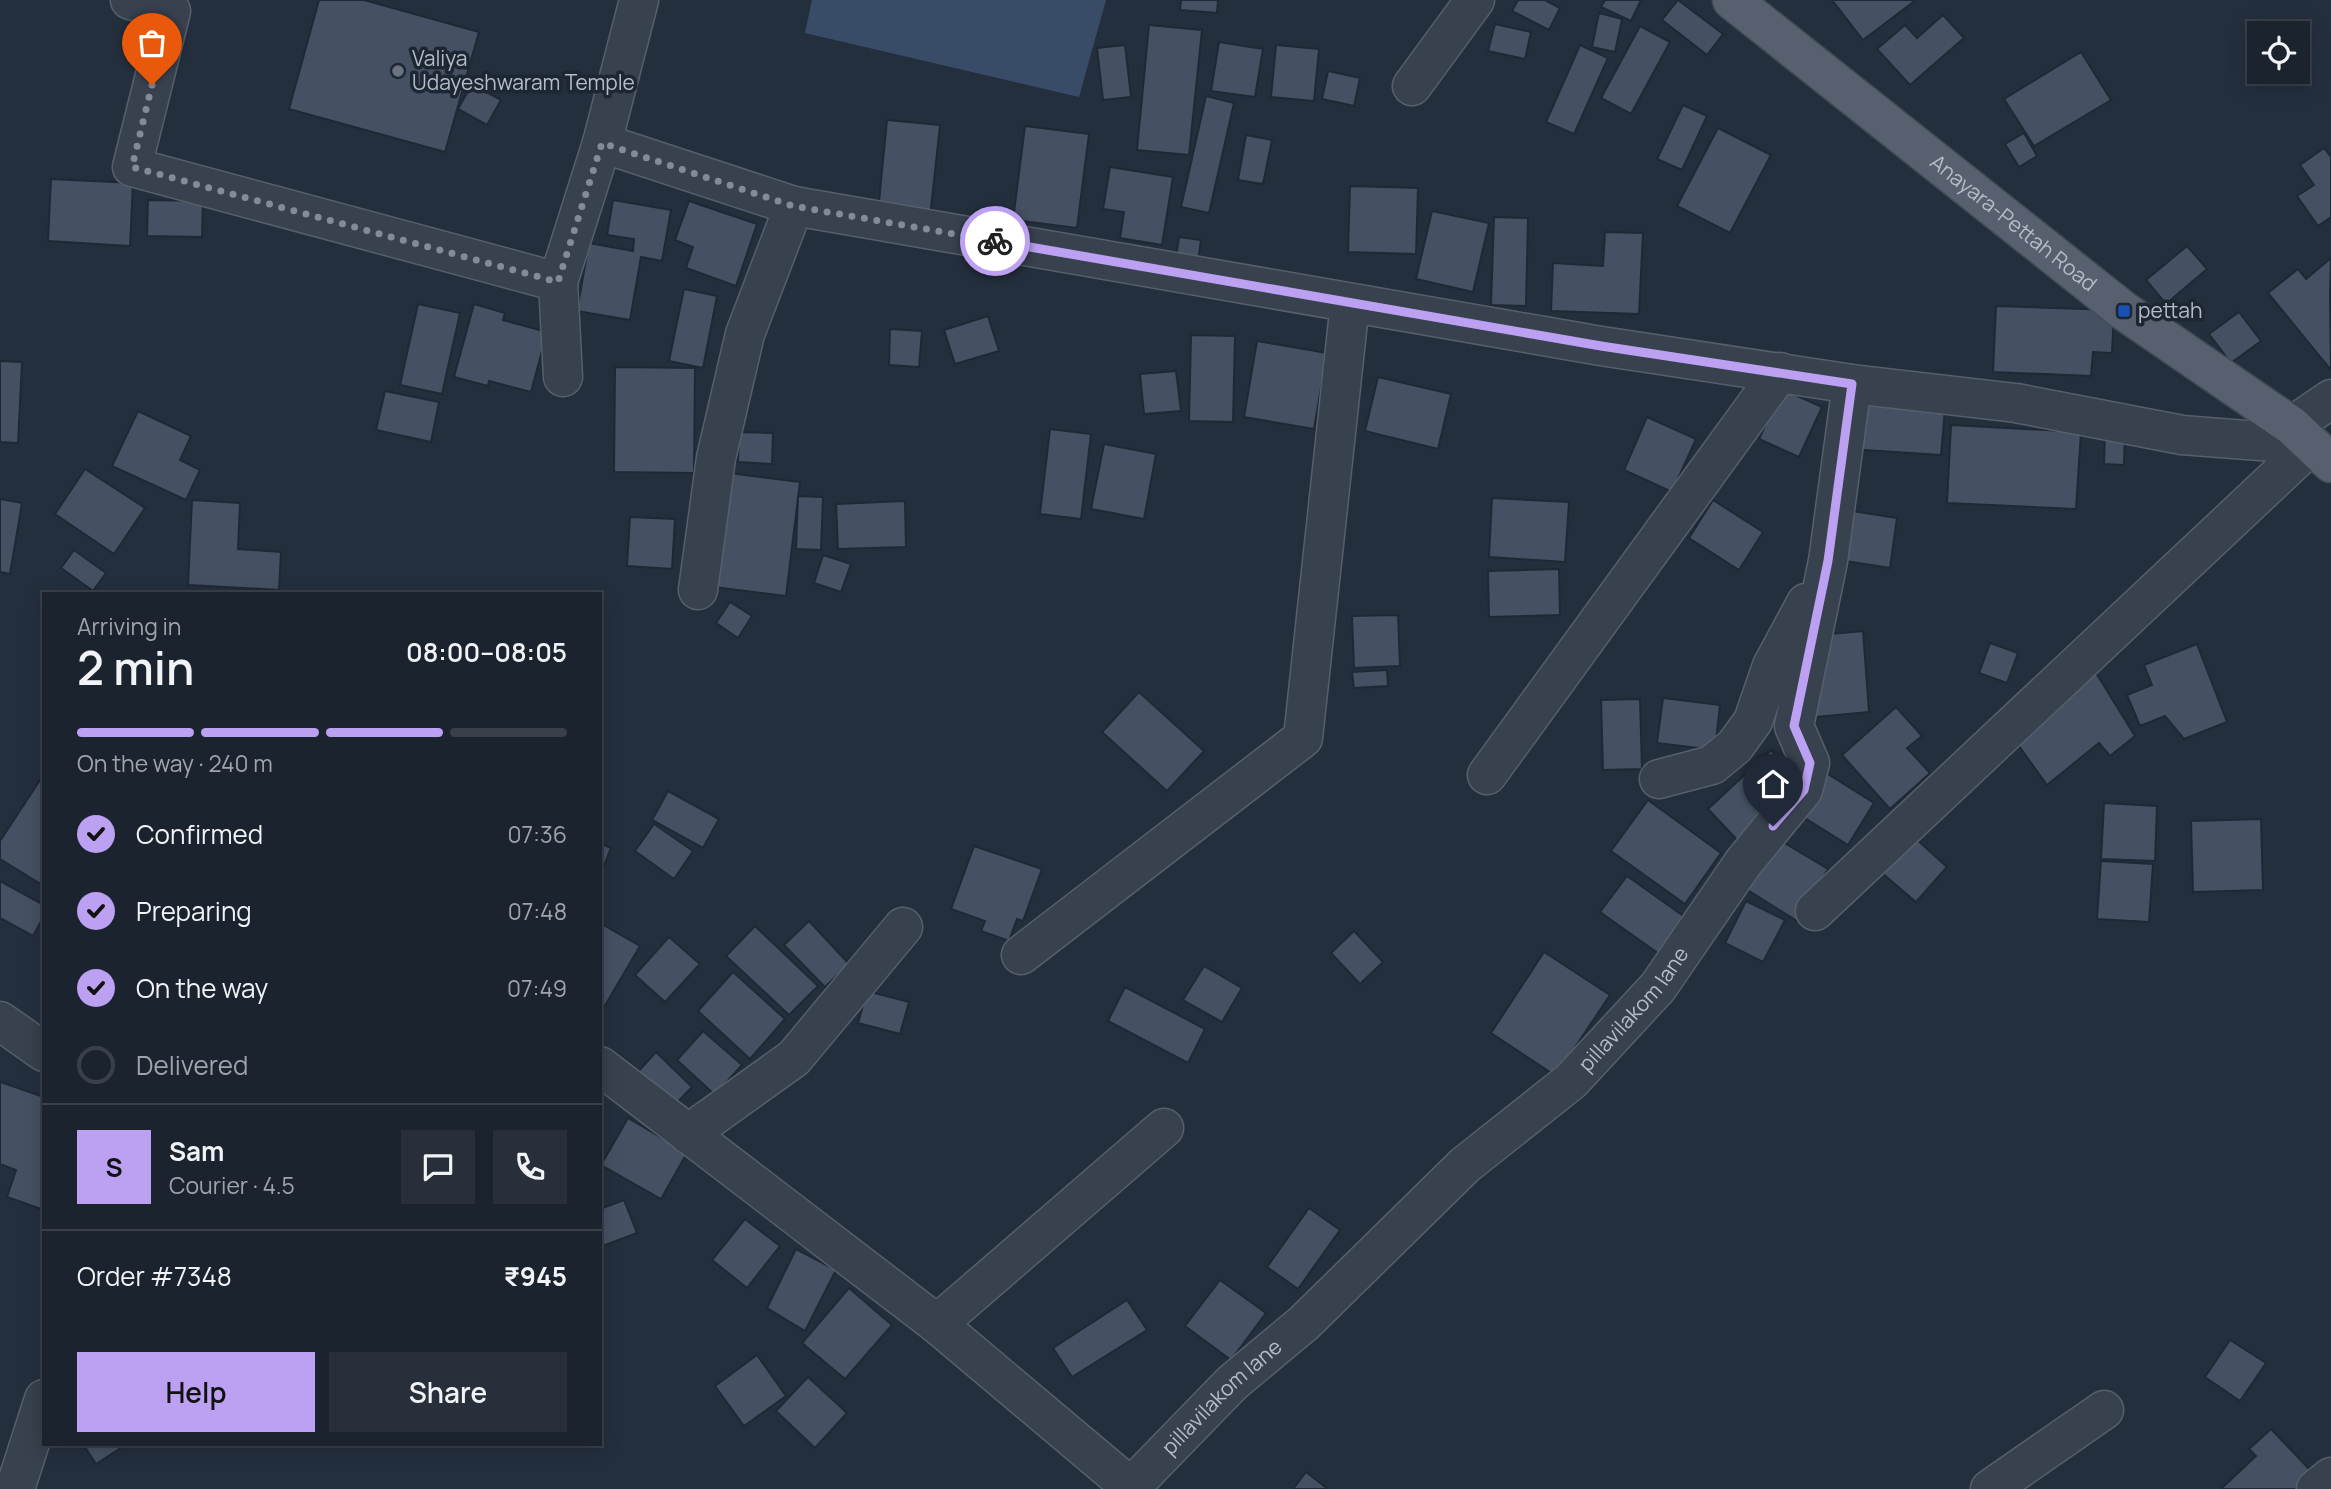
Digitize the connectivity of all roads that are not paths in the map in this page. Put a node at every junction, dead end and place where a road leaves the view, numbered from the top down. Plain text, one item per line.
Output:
1 (130, 0) edge
2 (639, 0) edge
3 (1475, 0) edge
4 (1732, 0) edge
5 (173, 6) edge
6 (1412, 86) dead end
7 (602, 143) junction
8 (793, 206) junction
9 (558, 282) junction
10 (1350, 303) junction
11 (1780, 372) junction
12 (563, 377) dead end
13 (1852, 384) junction
14 (2331, 398) edge
15 (2311, 445) edge
16 (1828, 561) junction
17 (698, 590) dead end
18 (1486, 775) dead end
19 (1659, 779) dead end
20 (1815, 911) dead end
21 (903, 927) dead end
22 (1021, 955) dead end
23 (0, 1021) edge
24 (42, 1051) edge
25 (602, 1068) edge
26 (1164, 1128) dead end
27 (688, 1134) junction
28 (937, 1324) junction
29 (42, 1405) edge
30 (2104, 1410) dead end
31 (2331, 1477) edge
32 (1132, 1488) edge
33 (15, 1489) edge
34 (1990, 1489) edge
35 (2316, 1489) edge

1 - 5 street
2 - 7 street
3 - 6 street
4 - 15 main road, Anayara-Pettah Road
5 - 9 street
7 - 8 street
7 - 9 street
8 - 10 street
8 - 17 street
9 - 12 street
10 - 11 street
10 - 22 street
11 - 13 street
11 - 18 street
13 - 15 street
13 - 16 street, pillavilakom lane
14 - 15 street
15 - 20 street
16 - 19 street
16 - 32 street, pillavilakom lane
21 - 27 street
23 - 24 street
25 - 27 street
26 - 28 street
27 - 28 street
28 - 32 street
29 - 33 street
30 - 34 street
31 - 35 street

